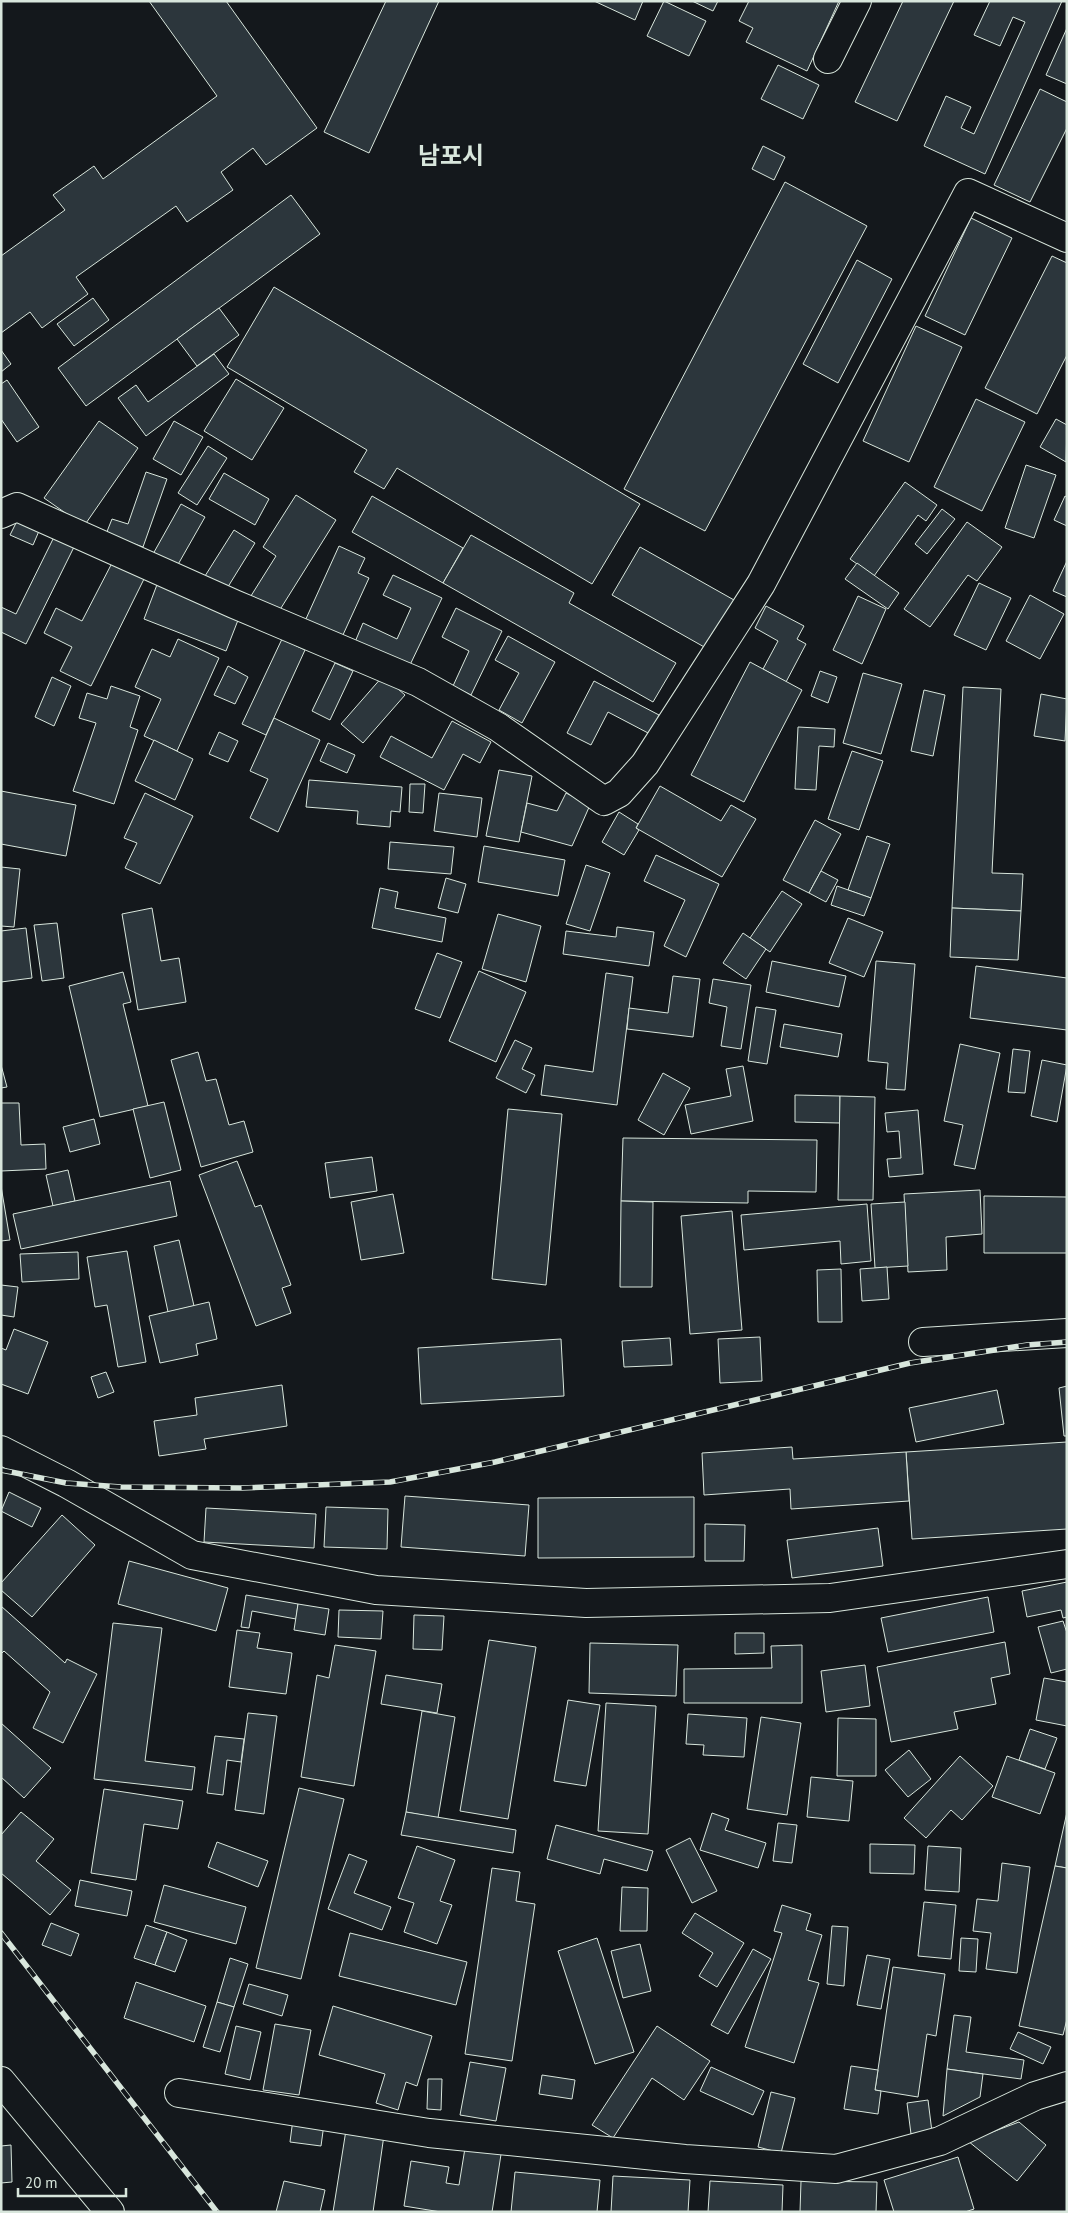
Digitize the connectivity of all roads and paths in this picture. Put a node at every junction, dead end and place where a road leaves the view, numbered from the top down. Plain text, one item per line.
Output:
1 (856, 1) edge
2 (828, 59) dead end
3 (1067, 238) edge
4 (1, 514) edge
5 (1067, 1333) edge
6 (923, 1342) dead end
7 (1, 1450) edge
8 (1067, 1564) edge
9 (1, 2080) edge
10 (1067, 2086) edge
11 (179, 2093) dead end
12 (110, 2212) edge

1 - 2 street
3 - 4 street
5 - 6 street
7 - 8 street
9 - 12 street
10 - 11 street

